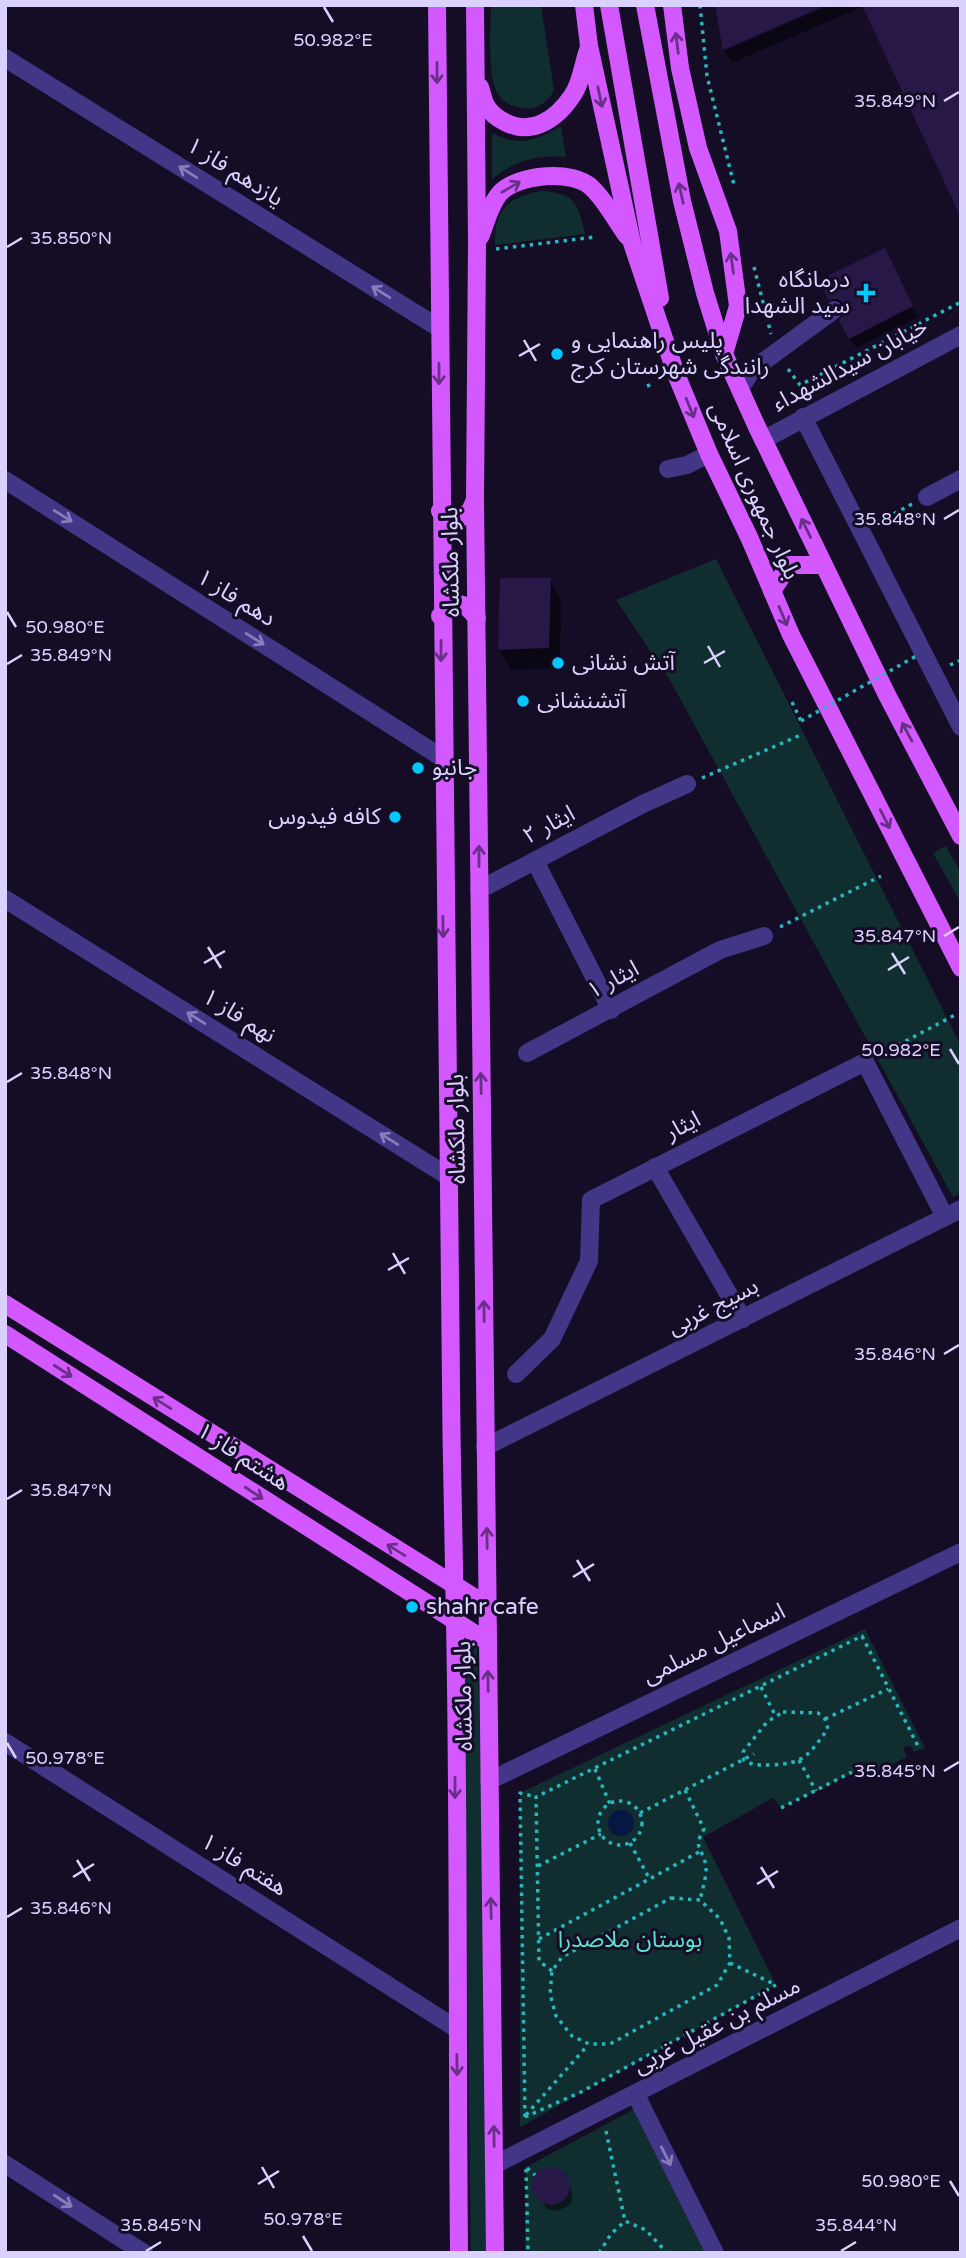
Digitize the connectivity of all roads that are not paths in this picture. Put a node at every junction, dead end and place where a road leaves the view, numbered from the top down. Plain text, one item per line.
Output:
1 (437, 5) edge
2 (475, 5) edge
3 (584, 5) edge
4 (609, 5) edge
5 (645, 5) edge
6 (672, 5) edge
7 (589, 46) junction
8 (5, 58) edge
9 (476, 75) junction
10 (632, 243) junction
11 (485, 247) junction
12 (834, 310) dead end
13 (439, 328) junction
14 (961, 335) edge
15 (724, 354) junction
16 (671, 357) junction
17 (740, 389) junction
18 (803, 418) junction
19 (763, 440) junction
20 (709, 454) junction
21 (668, 469) dead end
22 (961, 479) edge
23 (5, 480) edge
24 (926, 497) road end
25 (475, 500) junction
26 (440, 511) junction
27 (823, 565) junction
28 (772, 591) junction
29 (440, 616) junction
30 (477, 618) junction
31 (961, 727) edge
32 (441, 757) junction
33 (687, 785) road end
34 (961, 836) edge
35 (535, 861) junction
36 (479, 890) junction
37 (5, 899) edge
38 (764, 936) road end
39 (961, 968) edge
40 (611, 1010) junction
41 (527, 1053) dead end
42 (655, 1167) junction
43 (446, 1175) junction
44 (953, 1213) edge
45 (5, 1304) edge
46 (743, 1319) junction
47 (5, 1334) edge
48 (516, 1374) dead end
49 (485, 1447) junction
50 (961, 1552) edge
51 (454, 1587) junction
52 (488, 1606) junction
53 (455, 1622) junction
54 (488, 1642) junction
55 (5, 1742) edge
56 (489, 1781) junction
57 (961, 1928) edge
58 (457, 2029) junction
59 (636, 2095) junction
60 (5, 2164) edge
61 (494, 2165) junction
62 (144, 2253) edge
63 (459, 2253) edge
64 (495, 2253) edge
65 (715, 2253) edge

1 -> 13 main road, بلوار ملکشاه
2 - 9 main road, بلوار ملکشاه
3 - 7 main road, بلوار جمهوری اسلامی
4 - 16 main road
15 -> 5 main road, بلوار جمهوری اسلامی
15 -> 6 main road
7 - 9 main road
7 -> 10 main road, بلوار جمهوری اسلامی
13 -> 8 street, یازدهم فاز ۱
9 - 11 main road, بلوار ملکشاه
11 -> 10 main road
10 - 16 main road, بلوار جمهوری اسلامی
11 - 25 main road, بلوار ملکشاه
12 - 17 street
13 -> 26 main road, بلوار ملکشاه
14 - 18 street, خیابان سیدالشهداء
15 - 17 main road, بلوار جمهوری اسلامی
16 -> 20 main road, بلوار جمهوری اسلامی
17 - 19 main road, بلوار جمهوری اسلامی
18 - 19 street, خیابان سیدالشهداء
18 - 31 street
27 -> 19 main road, بلوار جمهوری اسلامی
20 - 21 street
20 - 28 main road, بلوار جمهوری اسلامی
22 - 24 street
23 -> 32 street, دهم فاز ۱
25 - 26 main road
25 - 30 main road, بلوار ملکشاه
26 - 29 main road, بلوار ملکشاه
27 - 28 main road
34 -> 27 main road, بلوار جمهوری اسلامی
28 -> 39 main road, بلوار جمهوری اسلامی
29 - 30 main road
29 -> 32 main road, بلوار ملکشاه
36 -> 30 main road, بلوار ملکشاه
32 -> 43 main road, بلوار ملکشاه
33 - 35 street, ایثار ۲
35 - 36 street, ایثار ۲
35 - 40 street
49 -> 36 main road, بلوار ملکشاه
43 -> 37 street, نهم فاز ۱
38 - 40 street, ایثار ۱
40 - 41 street, ایثار ۱
42 - 44 street, ایثار
42 - 46 street
42 - 48 street, ایثار
43 - 51 main road, بلوار ملکشاه
44 - 46 street, بسیج غربی
51 -> 45 main road, هشتم فاز ۱
46 - 49 street, بسیج غربی
47 -> 53 main road, هشتم فاز ۱
52 -> 49 main road, بلوار ملکشاه
50 - 56 street, اسماعیل مسلمی
51 - 52 main road, هشتم فاز ۱
51 - 53 main road, بلوار ملکشاه
52 - 54 main road, بلوار ملکشاه
53 - 54 main road, هشتم فاز ۱
53 -> 58 main road, بلوار ملکشاه
56 -> 54 main road, بلوار ملکشاه
55 - 58 street, هفتم فاز ۱
61 -> 56 main road, بلوار ملکشاه
57 - 59 street, مسلم بن عقیل غربی
58 -> 63 main road, بلوار ملکشاه
59 - 61 street, مسلم بن عقیل غربی
59 -> 65 street
60 -> 62 street
61 - 64 main road, بلوار ملکشاه

